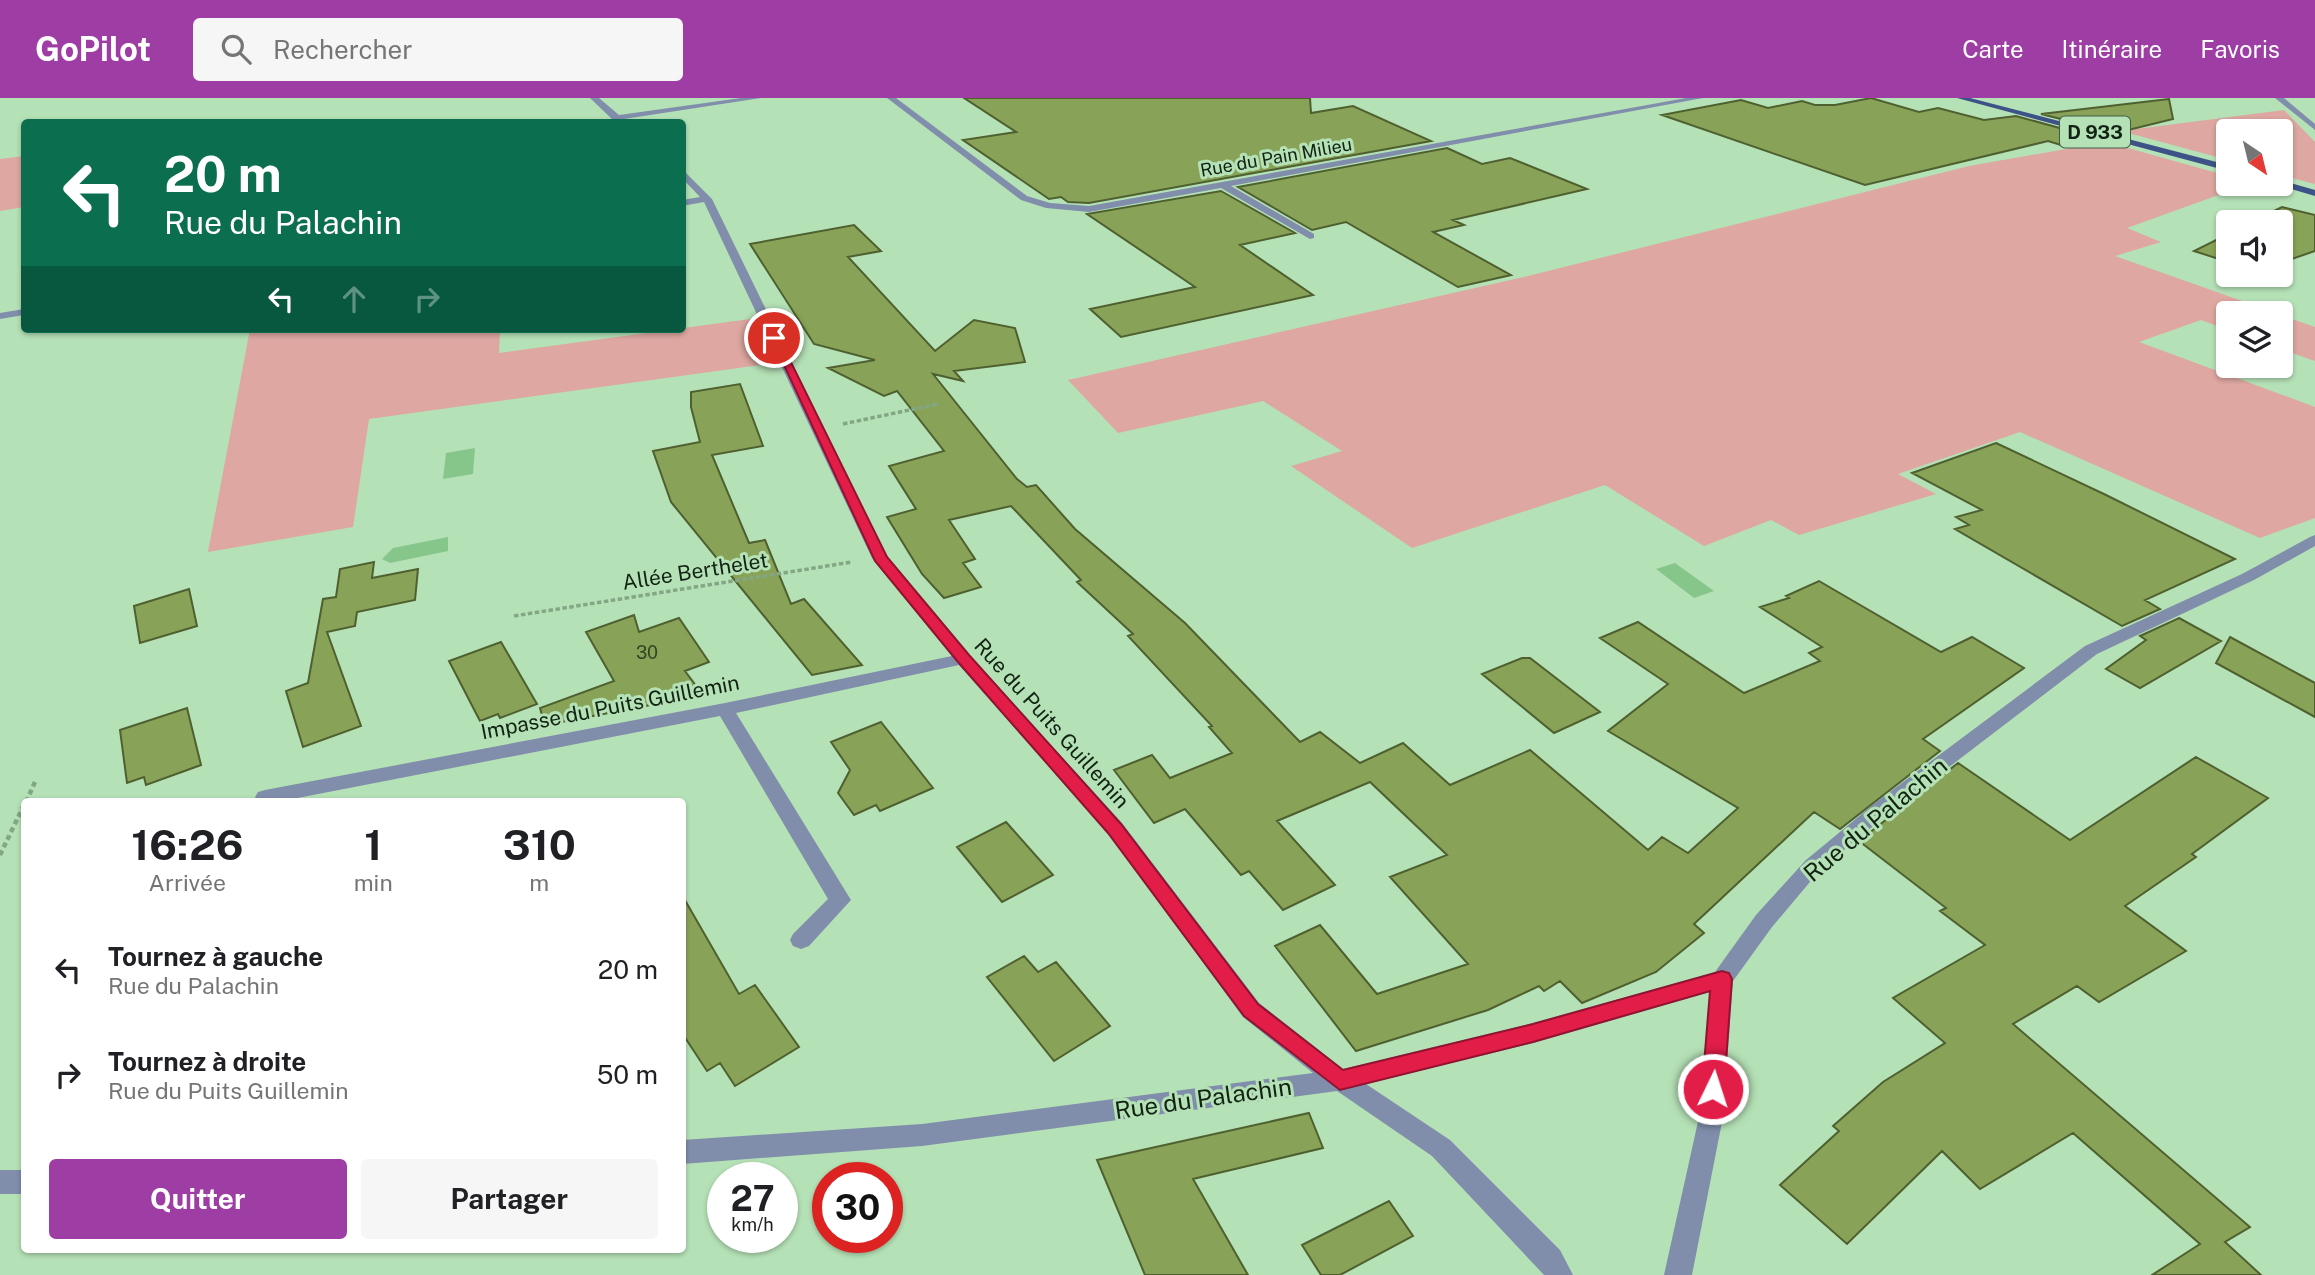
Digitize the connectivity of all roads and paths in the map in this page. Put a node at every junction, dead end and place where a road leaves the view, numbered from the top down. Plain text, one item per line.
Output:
1 (594, 98) edge
2 (757, 98) edge
3 (891, 98) edge
4 (1699, 98) edge
5 (1961, 98) edge
6 (2279, 98) edge
7 (618, 119) edge
8 (625, 119) edge
9 (2315, 128) edge
10 (2216, 165) edge
11 (686, 176) edge
12 (1220, 183) junction
13 (2293, 187) edge
14 (2315, 193) edge
15 (707, 200) junction
16 (686, 203) edge
17 (1310, 236) dead end
18 (21, 312) edge
19 (0, 316) edge
20 (938, 404) dead end
21 (819, 430) junction
22 (2315, 540) edge
23 (880, 558) junction
24 (514, 616) dead end
25 (963, 659) junction
26 (725, 709) junction
27 (35, 782) dead end
28 (265, 797) dead end
29 (27, 798) edge
30 (21, 811) edge
31 (0, 856) edge
32 (801, 940) dead end
33 (1722, 979) junction
34 (1340, 1080) junction
35 (686, 1152) edge
36 (0, 1182) edge
37 (21, 1182) edge
38 (1559, 1275) edge
39 (1678, 1275) edge

1 - 7 street
2 - 8 street
3 - 12 street, Rue du Pain Milieu
4 - 12 street, Rue du Pain Milieu
5 - 10 main road, D 933
6 - 9 street
11 - 15 street, Rue du Puits Guillemin
12 - 17 street
13 - 14 main road
15 - 16 street
15 - 21 street, Rue du Puits Guillemin
18 - 19 street
20 - 21 path
21 - 23 street, Rue du Puits Guillemin
22 - 33 street, Rue du Palachin
23 - 24 path, Allée Berthelet
23 - 25 street, Rue du Puits Guillemin
25 - 26 street, Impasse du Puits Guillemin
25 - 34 street, Rue du Puits Guillemin
26 - 28 street, Impasse du Puits Guillemin
26 - 32 street
27 - 29 path
30 - 31 path
33 - 34 street, Rue du Palachin
33 - 39 street
34 - 35 street, Rue du Palachin
34 - 38 street, Rue du Puits Guillemin
36 - 37 street

